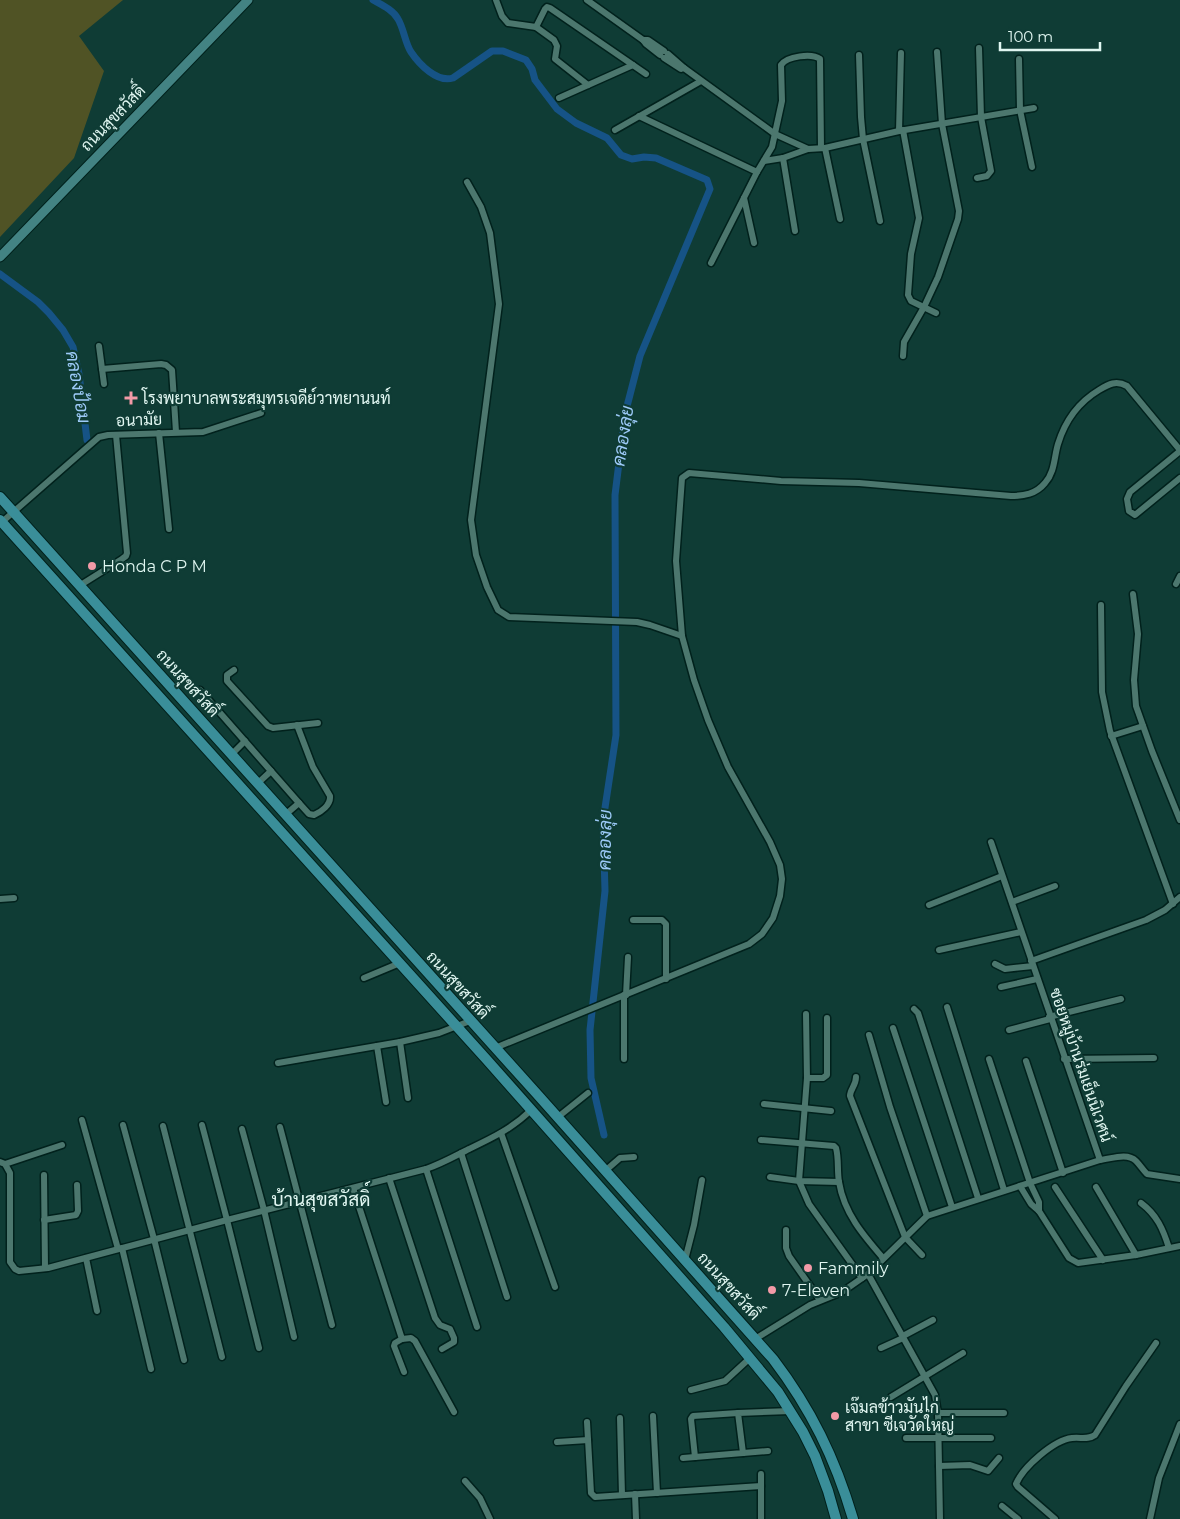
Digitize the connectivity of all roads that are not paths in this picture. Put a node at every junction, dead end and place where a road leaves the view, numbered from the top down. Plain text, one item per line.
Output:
1 (248, 0) edge
2 (496, 0) edge
3 (587, 0) edge
4 (536, 27) junction
5 (978, 48) dead end
6 (937, 52) dead end
7 (901, 53) dead end
8 (859, 55) dead end
9 (1019, 59) dead end
10 (633, 65) junction
11 (646, 74) dead end
12 (701, 81) junction
13 (588, 85) junction
14 (559, 98) dead end
15 (1034, 108) dead end
16 (1020, 110) junction
17 (639, 116) junction
18 (981, 117) junction
19 (942, 124) junction
20 (615, 130) dead end
21 (901, 131) junction
22 (775, 134) junction
23 (863, 139) junction
24 (823, 148) junction
25 (808, 149) junction
26 (783, 158) junction
27 (764, 161) junction
28 (1032, 167) dead end
29 (757, 172) junction
30 (977, 178) dead end
31 (467, 182) dead end
32 (744, 198) junction
33 (840, 219) dead end
34 (880, 221) dead end
35 (795, 232) dead end
36 (754, 243) dead end
37 (0, 257) edge
38 (711, 263) dead end
39 (924, 307) junction
40 (936, 313) dead end
41 (99, 346) dead end
42 (903, 356) dead end
43 (102, 369) junction
44 (104, 384) dead end
45 (261, 413) dead end
46 (176, 432) junction
47 (160, 433) junction
48 (116, 435) junction
49 (1180, 451) edge
50 (1180, 478) edge
51 (0, 497) edge
52 (13, 512) junction
53 (1, 521) edge
54 (169, 529) dead end
55 (1180, 576) edge
56 (1176, 584) dead end
57 (79, 586) junction
58 (1133, 594) dead end
59 (1102, 605) dead end
60 (682, 636) junction
61 (234, 670) dead end
62 (200, 690) dead end
63 (318, 723) dead end
64 (297, 725) junction
65 (1143, 726) junction
66 (1111, 736) junction
67 (245, 741) junction
68 (231, 755) junction
69 (271, 771) junction
70 (258, 784) junction
71 (299, 803) junction
72 (285, 815) junction
73 (1180, 820) edge
74 (991, 842) dead end
75 (1002, 876) junction
76 (1055, 886) dead end
77 (1180, 897) edge
78 (14, 898) dead end
79 (0, 899) edge
80 (1012, 902) junction
81 (1173, 904) junction
82 (929, 905) dead end
83 (633, 920) dead end
84 (1021, 932) junction
85 (939, 950) dead end
86 (628, 957) dead end
87 (400, 963) junction
88 (1032, 963) junction
89 (995, 964) dead end
90 (364, 978) dead end
91 (666, 979) junction
92 (1037, 979) junction
93 (1001, 987) dead end
94 (625, 995) junction
95 (1121, 999) dead end
96 (947, 1007) dead end
97 (914, 1009) dead end
98 (806, 1014) dead end
99 (827, 1018) dead end
100 (1050, 1018) junction
101 (470, 1021) junction
102 (457, 1027) junction
103 (893, 1028) dead end
104 (1009, 1030) dead end
105 (869, 1035) dead end
106 (400, 1042) junction
107 (377, 1046) junction
108 (496, 1048) junction
109 (1154, 1058) dead end
110 (990, 1059) dead end
111 (1064, 1059) junction
112 (624, 1060) dead end
113 (1026, 1061) dead end
114 (278, 1063) dead end
115 (856, 1077) dead end
116 (806, 1078) junction
117 (588, 1093) dead end
118 (408, 1098) dead end
119 (386, 1102) dead end
120 (764, 1104) dead end
121 (804, 1108) junction
122 (531, 1110) junction
123 (831, 1111) dead end
124 (558, 1118) junction
125 (82, 1120) dead end
126 (123, 1125) dead end
127 (202, 1125) dead end
128 (163, 1126) dead end
129 (280, 1127) dead end
130 (242, 1130) dead end
131 (501, 1133) junction
132 (761, 1140) dead end
133 (802, 1143) junction
134 (62, 1145) dead end
135 (461, 1153) junction
136 (634, 1157) dead end
137 (1100, 1160) junction
138 (3, 1163) edge
139 (426, 1169) junction
140 (605, 1171) junction
141 (1063, 1173) junction
142 (44, 1175) dead end
143 (770, 1177) dead end
144 (390, 1178) junction
145 (1180, 1179) edge
146 (702, 1180) dead end
147 (799, 1181) junction
148 (838, 1182) junction
149 (1030, 1183) junction
150 (77, 1185) dead end
151 (1020, 1186) junction
152 (1054, 1187) dead end
153 (1096, 1187) dead end
154 (353, 1188) junction
155 (1004, 1190) junction
156 (978, 1198) junction
157 (300, 1201) junction
158 (1141, 1203) dead end
159 (952, 1207) junction
160 (264, 1210) junction
161 (1039, 1211) junction
162 (927, 1216) junction
163 (44, 1220) junction
164 (227, 1220) junction
165 (190, 1229) junction
166 (786, 1230) dead end
167 (904, 1237) junction
168 (154, 1239) junction
169 (1180, 1246) edge
170 (1169, 1248) junction
171 (120, 1249) junction
172 (922, 1255) dead end
173 (1136, 1255) junction
174 (86, 1258) junction
175 (883, 1258) junction
176 (685, 1260) junction
177 (1103, 1260) junction
178 (45, 1268) junction
179 (865, 1276) junction
180 (555, 1287) dead end
181 (507, 1297) dead end
182 (820, 1300) junction
183 (98, 1311) dead end
184 (934, 1320) dead end
185 (332, 1325) dead end
186 (477, 1327) dead end
187 (294, 1337) dead end
188 (903, 1337) junction
189 (402, 1339) junction
190 (755, 1339) junction
191 (1156, 1343) dead end
192 (259, 1348) dead end
193 (442, 1348) dead end
194 (881, 1348) dead end
195 (963, 1353) dead end
196 (222, 1357) dead end
197 (750, 1358) junction
198 (184, 1360) dead end
199 (151, 1369) dead end
200 (404, 1372) dead end
201 (925, 1377) junction
202 (691, 1390) dead end
203 (891, 1397) dead end
204 (791, 1411) junction
205 (454, 1412) dead end
206 (738, 1413) junction
207 (938, 1413) junction
208 (1004, 1413) dead end
209 (653, 1416) dead end
210 (620, 1418) dead end
211 (587, 1422) dead end
212 (1180, 1424) edge
213 (906, 1438) dead end
214 (939, 1438) junction
215 (991, 1438) dead end
216 (588, 1440) junction
217 (557, 1442) dead end
218 (768, 1451) dead end
219 (743, 1453) junction
220 (695, 1457) junction
221 (683, 1458) dead end
222 (999, 1458) dead end
223 (939, 1466) junction
224 (761, 1474) dead end
225 (465, 1481) dead end
226 (761, 1486) junction
227 (656, 1493) junction
228 (635, 1494) junction
229 (622, 1495) junction
230 (1002, 1506) dead end
231 (490, 1519) edge
232 (636, 1519) edge
233 (761, 1519) edge
234 (836, 1519) edge
235 (852, 1519) edge
236 (940, 1519) edge
237 (1018, 1519) edge
238 (1055, 1519) edge
239 (1150, 1519) edge

1 - 37 main road, ถนนสุขสวัสดิ์
2 - 4 street
3 - 12 street
4 - 10 street
4 - 13 street
5 - 18 street
6 - 19 street
7 - 21 street
8 - 23 street
9 - 16 street
10 - 11 street
10 - 13 street
12 - 17 street
12 - 22 street
13 - 14 street
15 - 16 street
16 - 18 street
16 - 28 street
17 - 20 street
17 - 29 street
18 - 19 street
18 - 30 street
19 - 21 street
19 - 39 street
21 - 23 street
21 - 39 street
22 - 24 street
22 - 25 street
22 - 27 street
23 - 24 street
23 - 34 street
24 - 25 street
24 - 33 street
25 - 26 street
26 - 27 street
26 - 35 street
27 - 29 street
29 - 32 street
31 - 60 street
32 - 36 street
32 - 38 street
39 - 40 street
39 - 42 street
41 - 43 street
43 - 44 street
43 - 46 street
45 - 46 street, อนามัย
46 - 47 street, อนามัย
47 - 48 street, อนามัย
47 - 54 street
48 - 52 street, อนามัย
48 - 57 street
49 - 50 street
49 - 60 street
51 - 52 main road, ถนนสุขสวัสดิ์
52 - 53 street, อนามัย
52 - 57 main road, ถนนสุขสวัสดิ์
53 - 87 main road, ถนนสุขสวัสดิ์
55 - 56 street
57 - 68 main road, ถนนสุขสวัสดิ์
58 - 65 street
59 - 66 street
60 - 91 street
61 - 64 street
62 - 67 street
63 - 64 street
64 - 71 street
65 - 66 street
65 - 73 street
66 - 81 street
67 - 68 street
67 - 69 street
68 - 70 main road, ถนนสุขสวัสดิ์
69 - 70 street
69 - 71 street
70 - 72 main road, ถนนสุขสวัสดิ์
71 - 72 street
72 - 101 main road, ถนนสุขสวัสดิ์
74 - 75 street, ซอยหมู่บ้านร่มเย็นนิเวศน์
75 - 80 street, ซอยหมู่บ้านร่มเย็นนิเวศน์
75 - 82 street
76 - 80 street
77 - 81 street
78 - 79 street
80 - 84 street, ซอยหมู่บ้านร่มเย็นนิเวศน์
81 - 88 street
83 - 91 street
84 - 85 street
84 - 88 street, ซอยหมู่บ้านร่มเย็นนิเวศน์
86 - 94 street
87 - 90 street
87 - 102 main road, ถนนสุขสวัสดิ์
88 - 89 street
88 - 92 street, ซอยหมู่บ้านร่มเย็นนิเวศน์
91 - 94 street
92 - 93 street
92 - 100 street, ซอยหมู่บ้านร่มเย็นนิเวศน์
94 - 108 street
94 - 112 street
95 - 100 street
96 - 155 street
97 - 156 street
98 - 116 street
99 - 116 street
100 - 104 street
100 - 111 street, ซอยหมู่บ้านร่มเย็นนิเวศน์
101 - 102 street
101 - 108 main road, ถนนสุขสวัสดิ์
102 - 106 street
102 - 122 main road, ถนนสุขสวัสดิ์
103 - 159 street
105 - 162 street
106 - 107 street
106 - 118 street
107 - 114 street
107 - 119 street
108 - 124 main road, ถนนสุขสวัสดิ์
109 - 111 street
110 - 149 street
111 - 137 street, ซอยหมู่บ้านร่มเย็นนิเวศน์
113 - 141 street
115 - 167 street
116 - 121 street
117 - 124 street
120 - 121 street
121 - 123 street
121 - 133 street
122 - 131 street
122 - 197 main road, ถนนสุขสวัสดิ์
124 - 140 main road, ถนนสุขสวัสดิ์
125 - 171 street
126 - 168 street
127 - 164 street
128 - 165 street
129 - 157 street
130 - 160 street
131 - 135 street
131 - 180 street
132 - 133 street
133 - 147 street
133 - 148 street
134 - 138 street
135 - 139 street
135 - 181 street
136 - 140 street
137 - 141 street, ซอยหมู่บ้านร่มเย็นนิเวศน์
137 - 145 street
138 - 178 street
139 - 144 street
139 - 186 street
140 - 176 main road, ถนนสุขสวัสดิ์
141 - 149 street, ซอยหมู่บ้านร่มเย็นนิเวศน์
142 - 163 street
143 - 147 street
144 - 154 street
144 - 193 street
146 - 176 street
147 - 148 street
147 - 179 street
148 - 175 street
149 - 151 street, ซอยหมู่บ้านร่มเย็นนิเวศน์
149 - 161 street
150 - 163 street
151 - 155 street, ซอยหมู่บ้านร่มเย็นนิเวศน์
151 - 161 street
152 - 177 street
153 - 173 street
154 - 157 street
154 - 189 street
155 - 156 street, ซอยหมู่บ้านร่มเย็นนิเวศน์
156 - 159 street, ซอยหมู่บ้านร่มเย็นนิเวศน์
157 - 160 street
157 - 185 street
158 - 170 street
159 - 162 street, ซอยหมู่บ้านร่มเย็นนิเวศน์
160 - 164 street
160 - 187 street
161 - 177 street
162 - 167 street, ซอยหมู่บ้านร่มเย็นนิเวศน์
163 - 178 street
164 - 165 street
164 - 192 street
165 - 168 street
165 - 196 street
166 - 182 street
167 - 172 street
167 - 175 street, ซอยหมู่บ้านร่มเย็นนิเวศน์
168 - 171 street
168 - 198 street
169 - 170 street
170 - 173 street
171 - 174 street
171 - 199 street
173 - 177 street
174 - 178 street
174 - 183 street
175 - 179 street, ซอยหมู่บ้านร่มเย็นนิเวศน์
176 - 190 main road, ถนนสุขสวัสดิ์
179 - 182 street, ซอยหมู่บ้านร่มเย็นนิเวศน์
179 - 188 street
182 - 190 street, ซอยหมู่บ้านร่มเย็นนิเวศน์
184 - 188 street
188 - 194 street
188 - 201 street
189 - 200 street
189 - 205 street
190 - 235 main road, ถนนสุขสวัสดิ์
191 - 238 street
195 - 201 street
197 - 202 street
197 - 204 main road, ถนนสุขสวัสดิ์
201 - 203 street
201 - 207 street
204 - 206 street
204 - 234 main road, ถนนสุขสวัสดิ์
206 - 219 street
206 - 220 street
207 - 208 street
207 - 214 street
209 - 227 street
210 - 229 street
211 - 216 street
212 - 239 street
213 - 214 street
214 - 215 street
214 - 223 street
216 - 217 street
216 - 229 street
218 - 219 street
219 - 220 street
220 - 221 street
222 - 223 street
223 - 236 street
224 - 226 street
225 - 231 street
226 - 227 street
226 - 233 street
227 - 228 street
228 - 229 street
228 - 232 street
230 - 237 street

